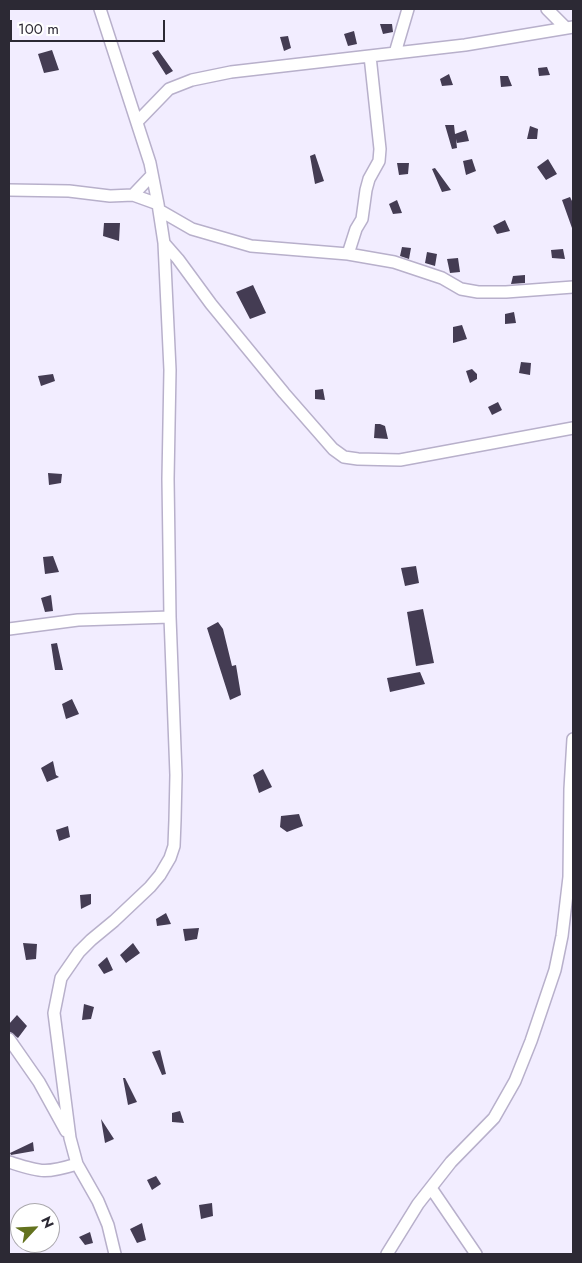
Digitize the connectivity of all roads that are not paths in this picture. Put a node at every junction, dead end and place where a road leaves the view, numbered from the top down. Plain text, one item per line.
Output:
1 (100, 9) edge
2 (408, 9) edge
3 (547, 9) edge
4 (570, 27) edge
5 (395, 53) junction
6 (370, 56) junction
7 (137, 122) junction
8 (152, 175) junction
9 (9, 190) edge
10 (133, 195) junction
11 (159, 207) junction
12 (164, 243) junction
13 (348, 254) junction
14 (573, 287) edge
15 (573, 428) edge
16 (170, 617) junction
17 (9, 629) edge
18 (573, 739) edge
19 (572, 862) edge
20 (9, 1039) edge
21 (70, 1138) junction
22 (9, 1162) edge
23 (77, 1164) junction
24 (431, 1188) junction
25 (115, 1254) edge
26 (388, 1254) edge
27 (476, 1254) edge

1 - 7 street
2 - 5 street
3 - 4 street
4 - 5 street
5 - 6 street
6 - 7 street
6 - 13 street
7 - 8 street
8 - 10 street
8 - 11 street
9 - 10 street
10 - 11 street
11 - 12 street
11 - 13 street
12 - 15 street
12 - 16 street
13 - 14 street
16 - 17 street
16 - 21 street
18 - 19 street
19 - 24 street
20 - 21 street
21 - 23 street
22 - 23 street
23 - 25 street
24 - 26 street
24 - 27 street

